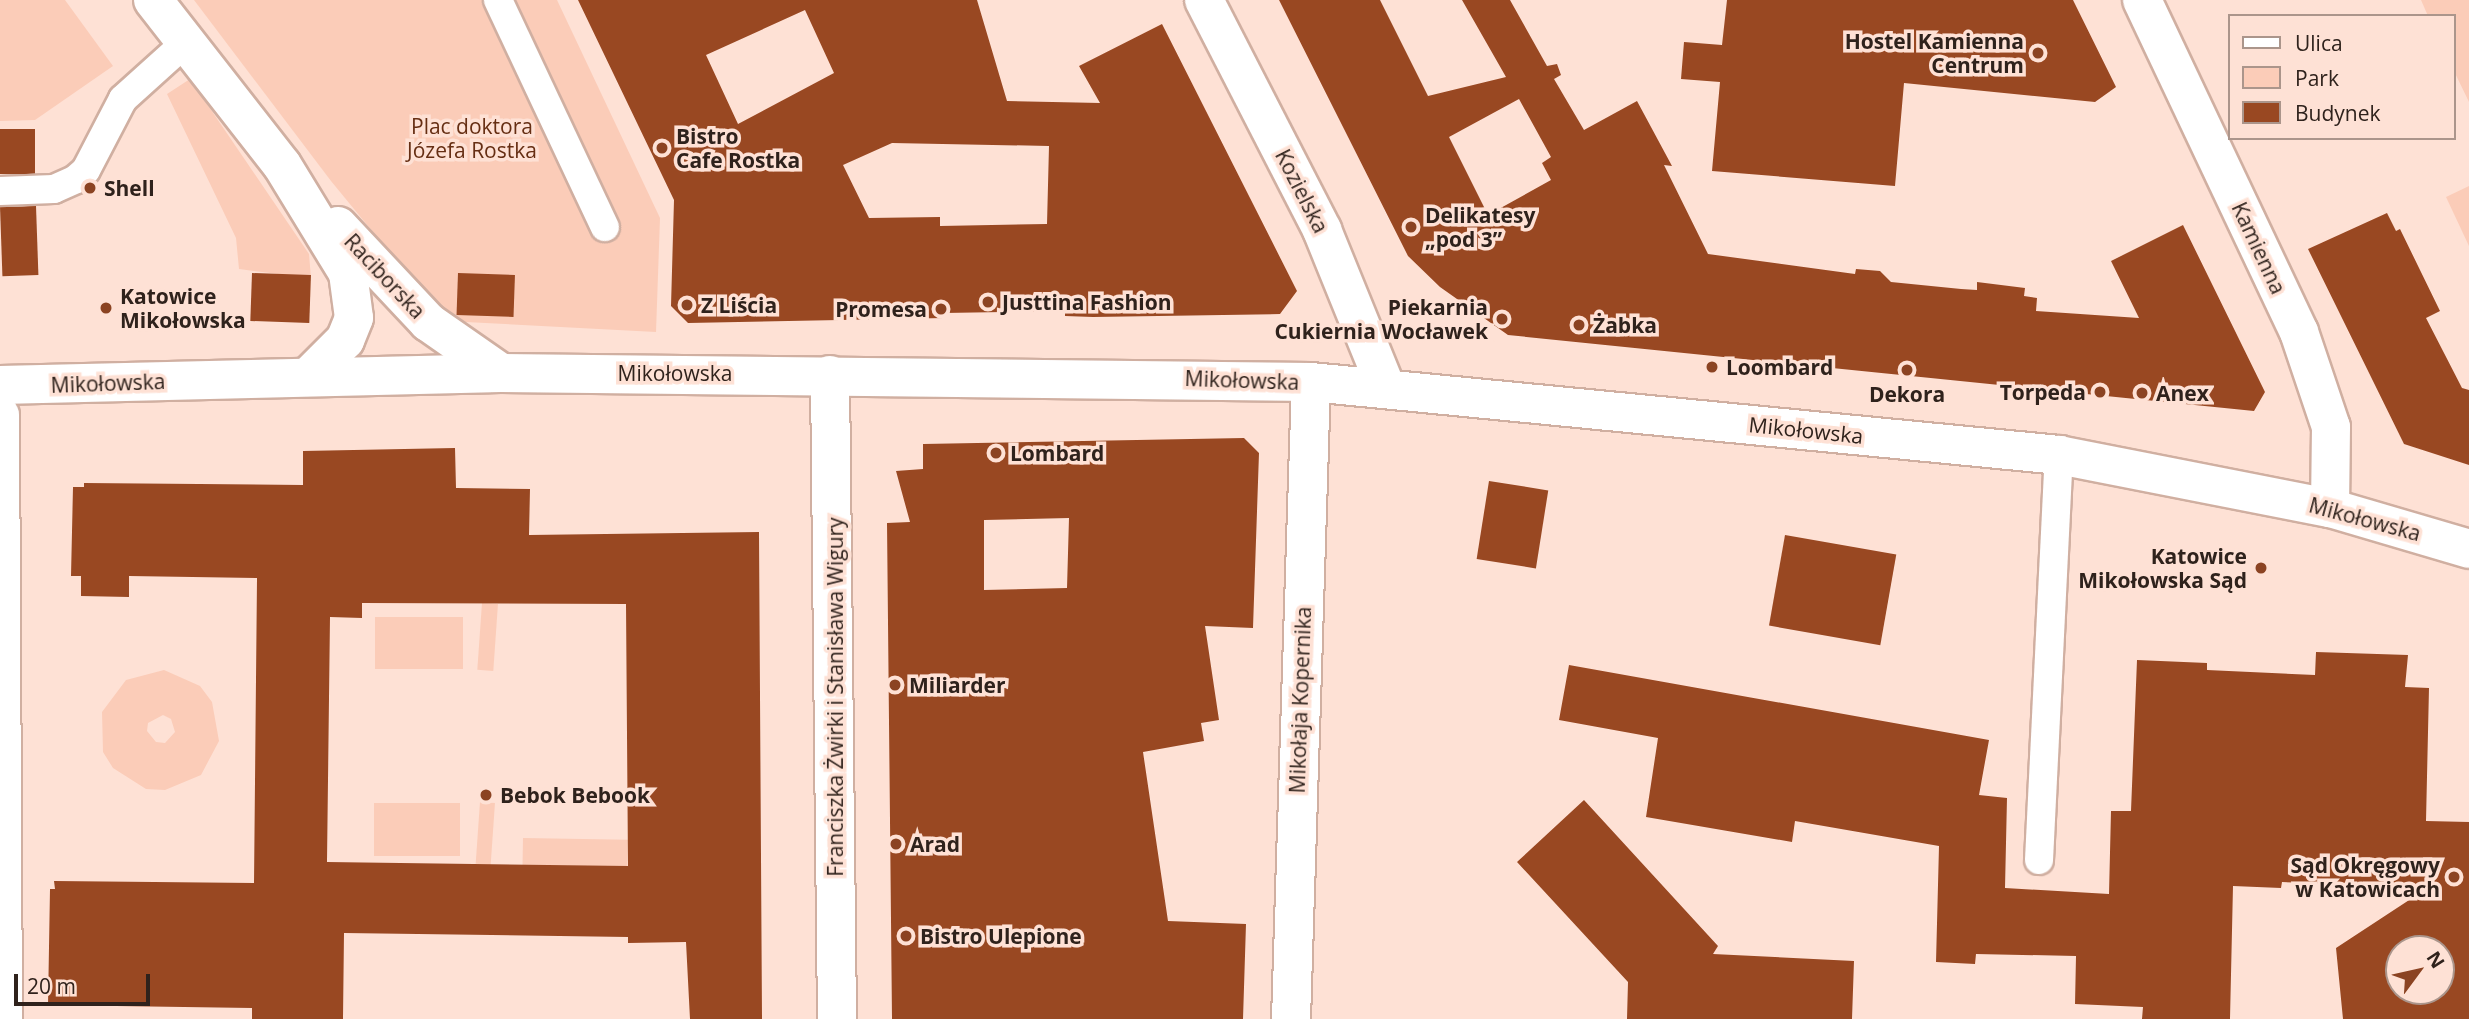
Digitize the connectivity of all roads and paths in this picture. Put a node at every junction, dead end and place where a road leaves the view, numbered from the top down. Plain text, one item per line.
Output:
1 (153, 0) edge
2 (498, 0) edge
3 (1204, 0) edge
4 (2142, 0) edge
5 (186, 42) junction
6 (282, 165) junction
7 (0, 191) edge
8 (605, 228) dead end
9 (501, 373) junction
10 (830, 375) junction
11 (308, 377) junction
12 (1311, 382) junction
13 (0, 385) edge
14 (1386, 388) junction
15 (0, 415) edge
16 (2059, 455) junction
17 (2330, 508) junction
18 (2469, 549) edge
19 (2039, 860) dead end
20 (3, 1019) edge
21 (837, 1019) edge
22 (1291, 1019) edge

1 - 5 street, Raciborska
2 - 8 lane
3 - 14 street, Kozielska
4 - 17 street, Kamienna
5 - 6 street, Raciborska
5 - 7 lane
6 - 9 street, Raciborska
6 - 11 street, Raciborska
9 - 10 street, Mikołowska
9 - 11 street, Mikołowska
10 - 12 street, Mikołowska
10 - 21 street, Franciszka Żwirki i Stanisława Wigury
11 - 13 street, Mikołowska
12 - 14 street, Mikołowska
12 - 22 street, Mikołaja Kopernika
14 - 16 street, Mikołowska
15 - 20 street
16 - 17 street, Mikołowska
16 - 19 lane
17 - 18 street, Mikołowska

